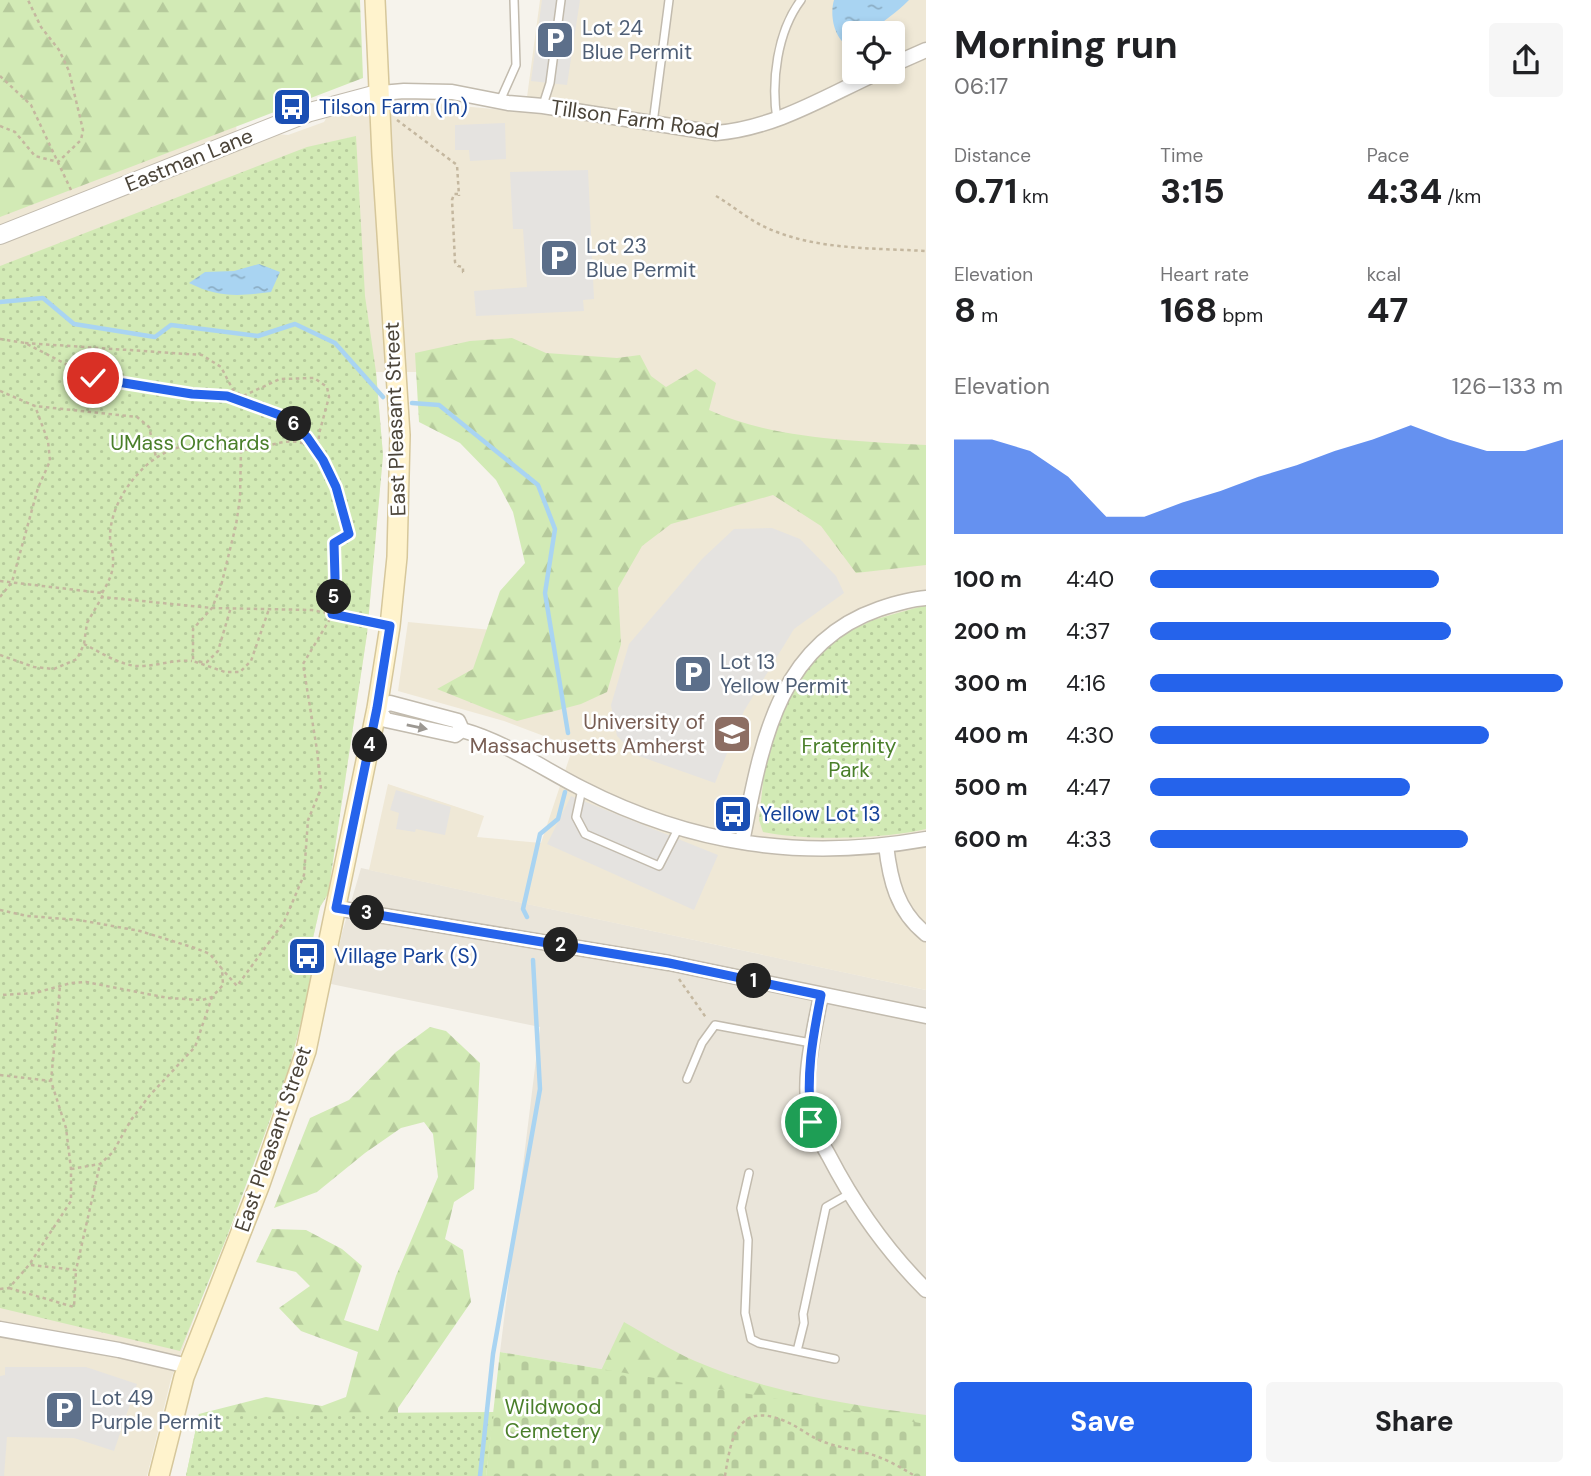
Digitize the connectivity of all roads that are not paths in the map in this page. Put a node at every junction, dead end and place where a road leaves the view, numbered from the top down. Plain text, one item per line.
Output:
1 (375, 0) edge
2 (514, 0) edge
3 (561, 0) edge
4 (669, 0) edge
5 (801, 0) edge
6 (926, 50) edge
7 (905, 59) edge
8 (854, 84) edge
9 (381, 93) junction
10 (500, 101) junction
11 (543, 106) junction
12 (777, 120) junction
13 (653, 124) junction
14 (0, 235) edge
15 (926, 598) edge
16 (377, 708) junction
17 (582, 788) junction
18 (678, 829) junction
19 (926, 839) edge
20 (742, 842) junction
21 (886, 845) junction
22 (336, 908) junction
23 (926, 934) edge
24 (821, 995) junction
25 (926, 1016) edge
26 (812, 1043) junction
27 (687, 1079) dead end
28 (749, 1173) dead end
29 (849, 1195) junction
30 (926, 1290) edge
31 (0, 1329) edge
32 (797, 1351) junction
33 (835, 1359) dead end
34 (188, 1366) junction
35 (159, 1476) edge

1 - 9 main road, East Pleasant Street
2 - 10 lane
3 - 11 lane
4 - 13 lane
5 - 12 lane
6 - 7 street
8 - 12 street, Tillson Farm Road
9 - 10 street, Tillson Farm Road
9 - 14 street, Eastman Lane
9 - 16 main road, East Pleasant Street
10 - 11 street, Tillson Farm Road
11 - 13 street, Tillson Farm Road
12 - 13 street, Tillson Farm Road
15 - 20 street
16 - 17 street
16 - 22 main road, East Pleasant Street
17 - 18 street
17 - 18 lane
18 - 20 street
19 - 21 street
20 - 21 street
21 - 23 street
22 - 24 street
22 - 34 main road, East Pleasant Street
24 - 25 street
24 - 26 street
26 - 27 lane
26 - 29 street
28 - 32 lane
29 - 30 street
29 - 32 lane
31 - 34 street
32 - 33 lane
34 - 35 main road, East Pleasant Street

